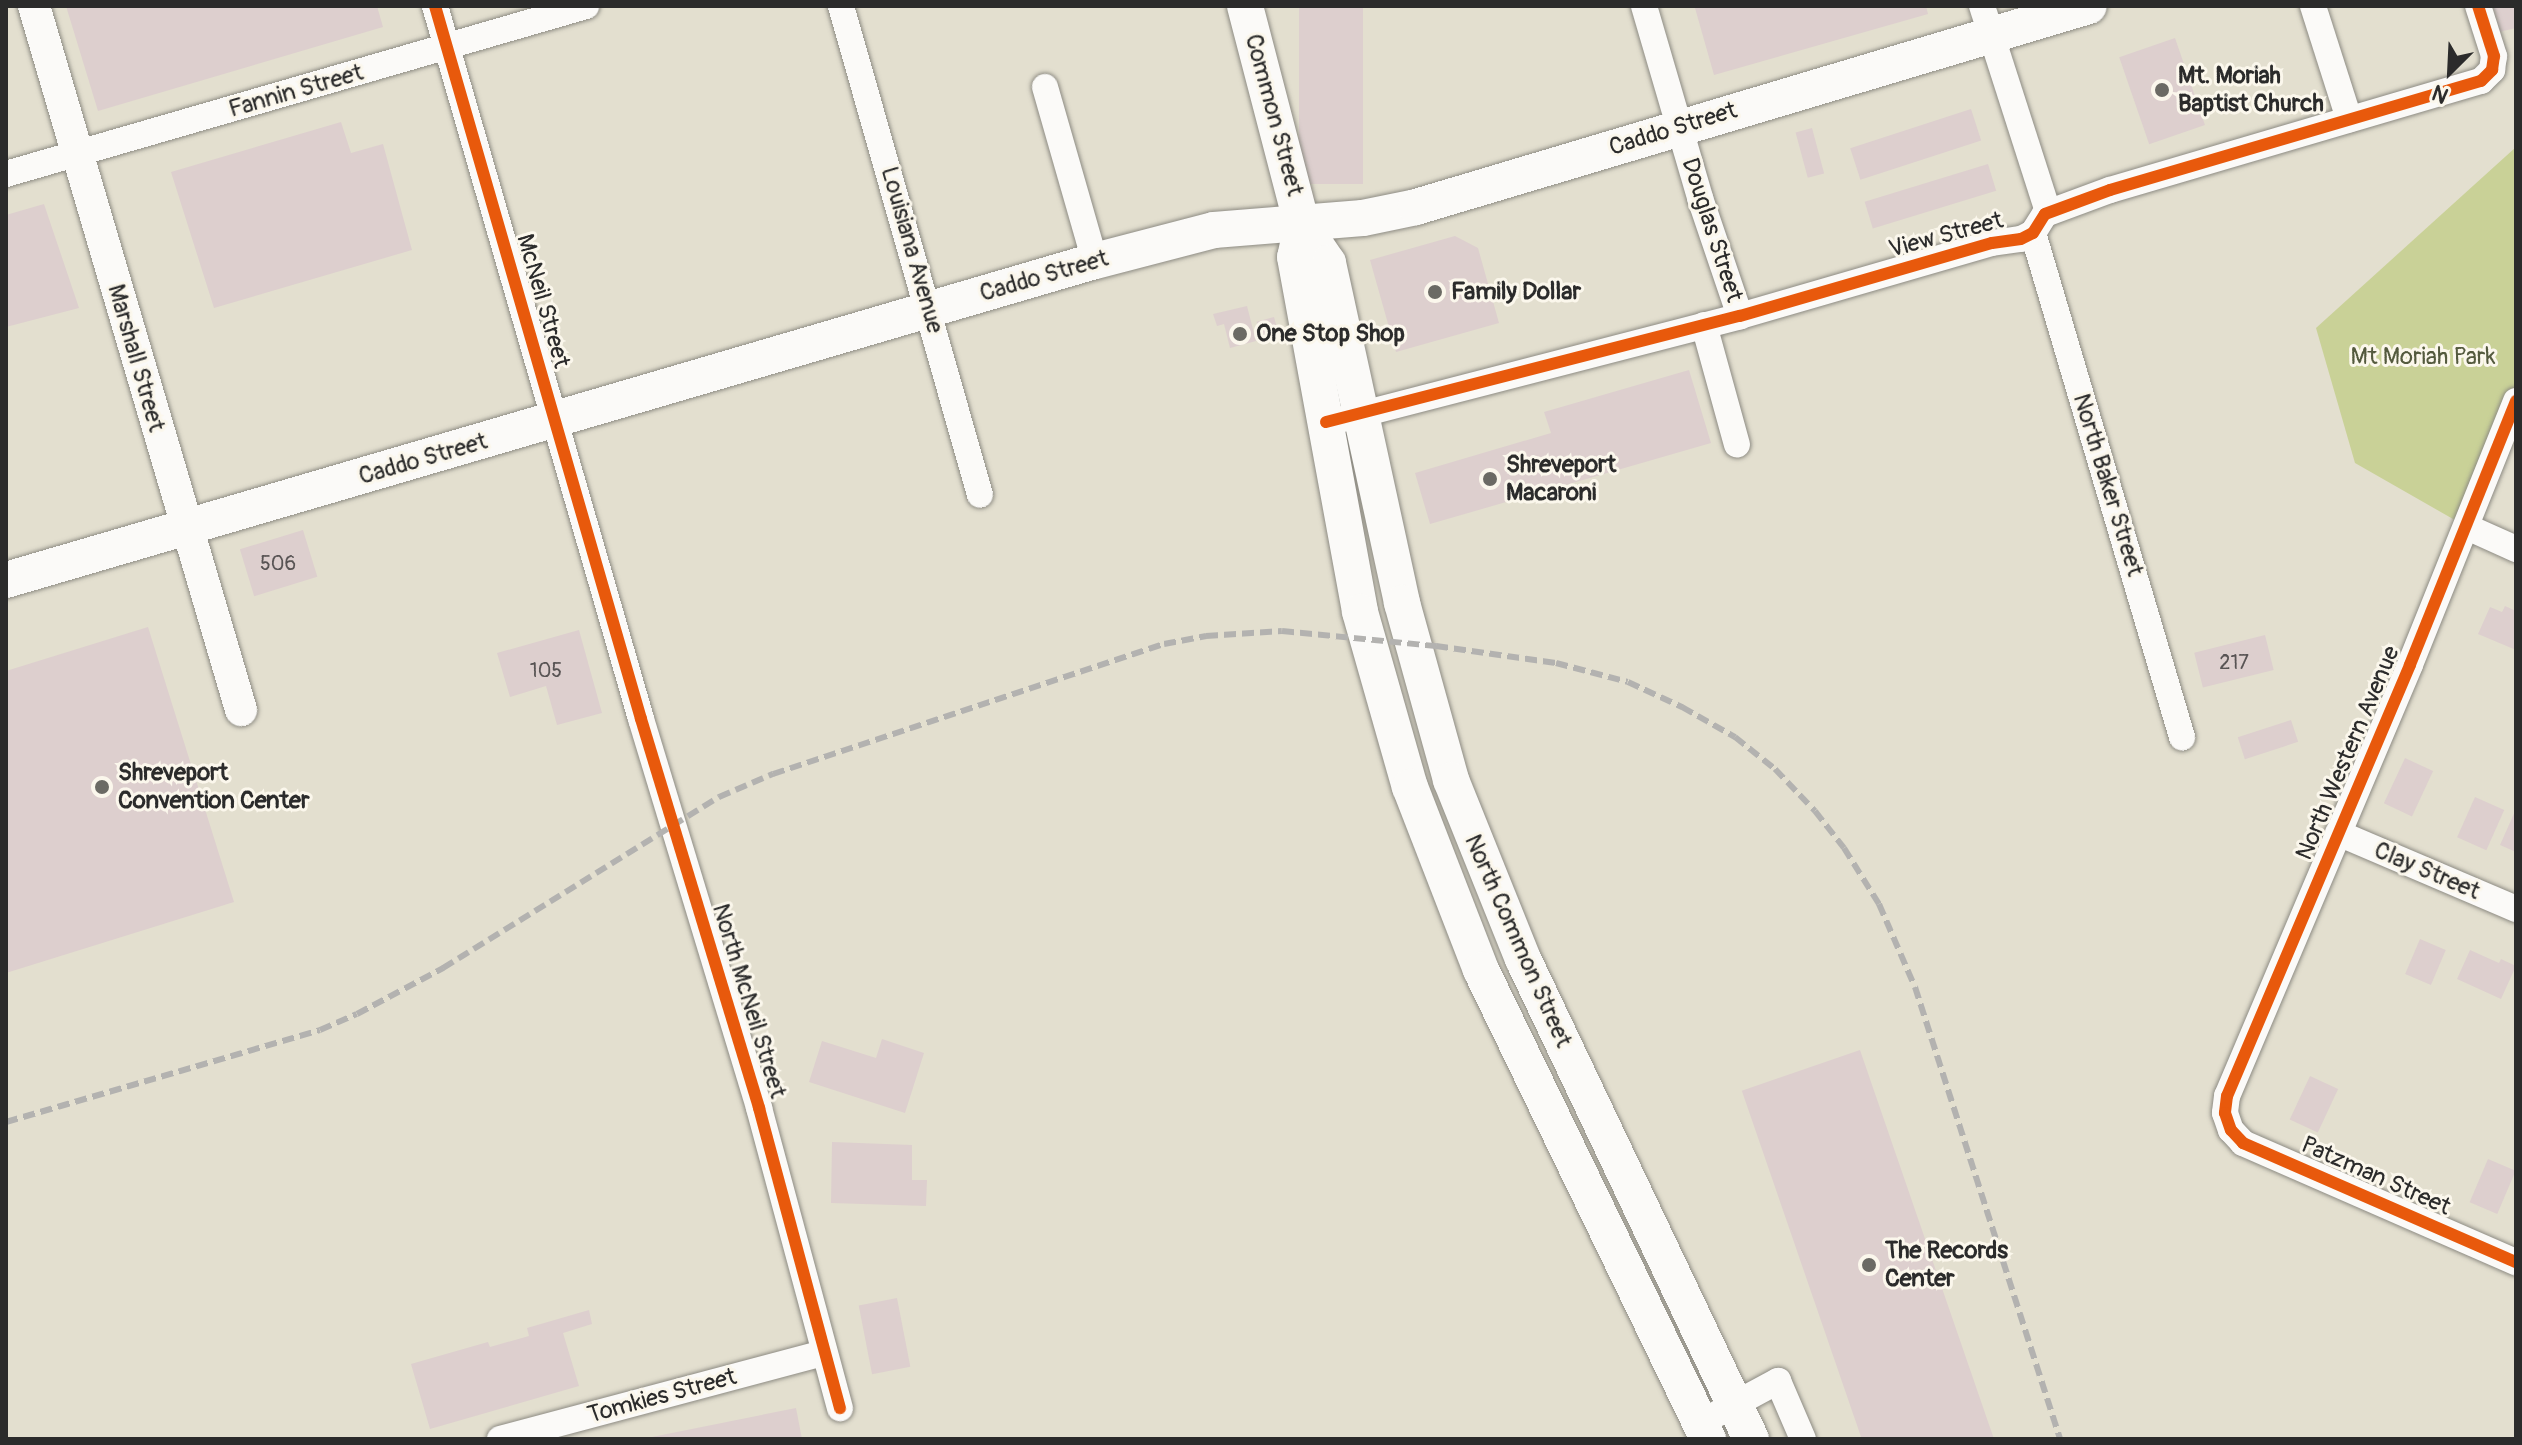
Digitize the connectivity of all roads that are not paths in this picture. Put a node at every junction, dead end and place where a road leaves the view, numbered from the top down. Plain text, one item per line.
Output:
1 (34, 6) edge
2 (435, 6) edge
3 (586, 6) edge
4 (841, 6) edge
5 (1245, 6) edge
6 (1644, 6) edge
7 (2089, 6) edge
8 (2313, 6) edge
9 (2478, 6) edge
10 (1986, 20) edge
11 (447, 47) junction
12 (1045, 87) dead end
13 (2349, 119) junction
14 (1679, 127) junction
15 (79, 153) junction
16 (6, 174) edge
17 (2041, 222) junction
18 (1302, 225) junction
19 (1095, 261) junction
20 (930, 309) junction
21 (1740, 316) junction
22 (1704, 325) junction
23 (2516, 401) edge
24 (1362, 416) junction
25 (556, 421) junction
26 (1326, 422) junction
27 (1737, 445) dead end
28 (980, 495) dead end
29 (186, 527) junction
30 (2467, 527) junction
31 (2516, 549) edge
32 (6, 580) edge
33 (610, 608) joint
34 (241, 710) dead end
35 (2182, 737) dead end
36 (2338, 833) junction
37 (2516, 909) edge
38 (2228, 1122) joint
39 (2516, 1262) edge
40 (824, 1353) junction
41 (1735, 1404) junction
42 (840, 1408) dead end
43 (1704, 1431) edge
44 (500, 1439) edge
45 (1751, 1439) edge
46 (1803, 1439) edge

1 - 15 street, Marshall Street
2 - 11 street, McNeil Street
3 - 11 street, Fannin Street
4 - 20 street, Louisiana Avenue
5 - 18 main road, Common Street
6 - 14 street, Douglas Street
7 - 10 main road, Caddo Street
8 - 13 street
9 - 13 street, View Street
10 - 14 main road, Caddo Street
10 - 17 street, North Baker Street
11 - 15 street, Fannin Street
11 - 25 street, McNeil Street
12 - 19 street
13 - 17 street, View Street
14 - 18 main road, Caddo Street
14 - 21 street, Douglas Street
15 - 16 street, Fannin Street
15 - 29 street, Marshall Street
17 - 21 street, View Street
17 - 35 street, North Baker Street
18 - 19 main road, Caddo Street
18 - 24 main road, Common Street
18 - 26 main road, Common Street
19 - 20 main road, Caddo Street
20 - 25 main road, Caddo Street
20 - 28 street, Louisiana Avenue
21 - 22 street, View Street
22 - 24 street, View Street
22 - 27 street, Douglas Street
23 - 30 street, North Western Avenue
24 - 26 street, View Street
24 - 41 main road, North Common Street
25 - 29 main road, Caddo Street
25 - 33 street, McNeil Street
26 - 43 main road, North Common Street
29 - 32 main road, Caddo Street
29 - 34 street, Marshall Street
30 - 31 street
30 - 36 street, North Western Avenue
33 - 40 street, North McNeil Street
36 - 37 street, Clay Street
36 - 38 street, North Western Avenue
38 - 39 street, Patzman Street
40 - 42 street, North McNeil Street
40 - 44 street, Tomkies Street
41 - 43 street
41 - 45 main road, North Common Street
41 - 46 street

